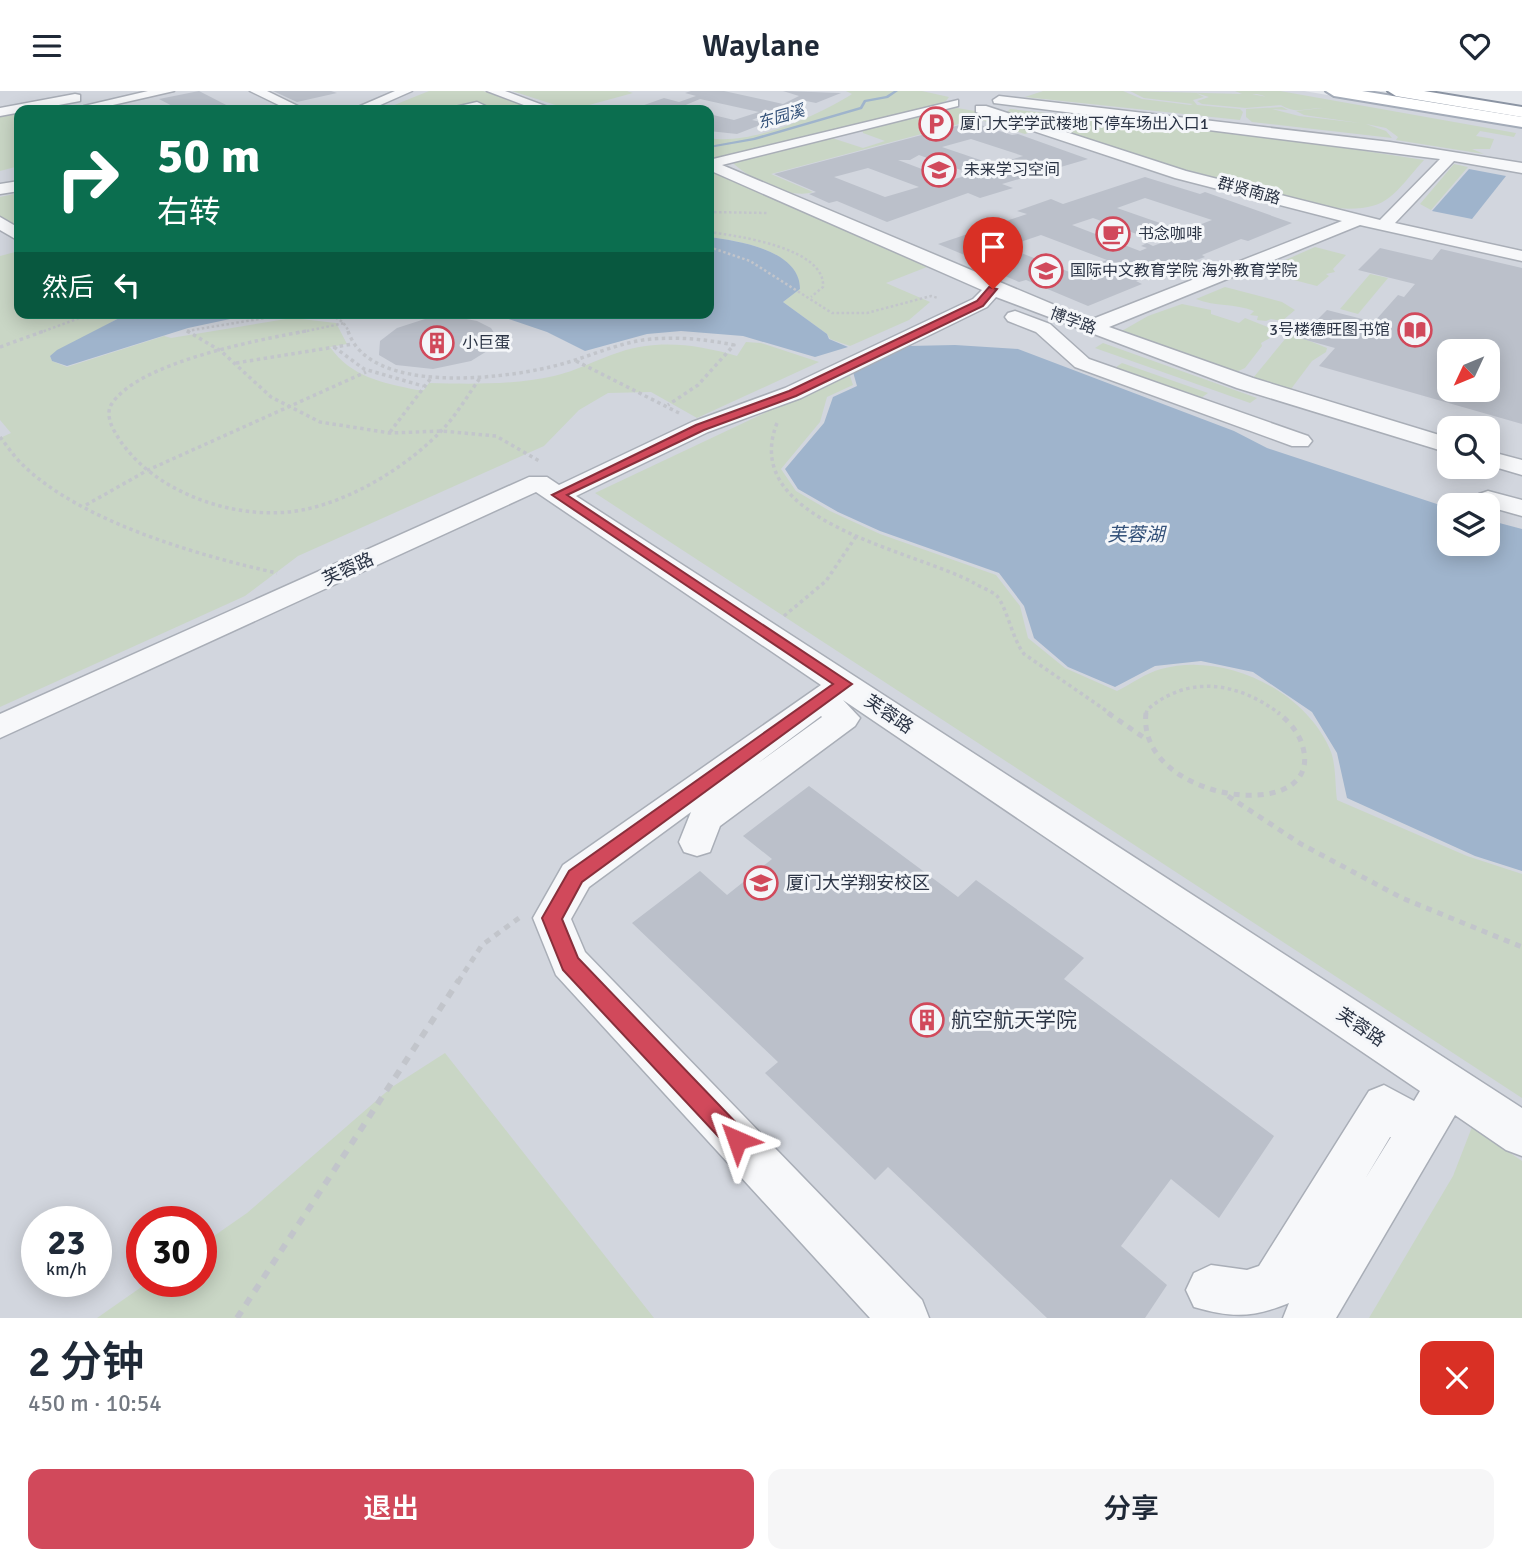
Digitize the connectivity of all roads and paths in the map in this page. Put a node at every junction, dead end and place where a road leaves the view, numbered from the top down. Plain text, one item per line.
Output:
1 (168, 91) edge
2 (256, 91) edge
3 (378, 91) edge
4 (406, 91) edge
5 (493, 91) edge
6 (1334, 91) edge
7 (1396, 91) edge
8 (1416, 91) edge
9 (1473, 91) edge
10 (69, 94) edge
11 (949, 94) edge
12 (13, 97) dead end
13 (392, 97) junction
14 (1522, 99) edge
15 (973, 100) junction
16 (28, 105) edge
17 (33, 105) edge
18 (89, 105) edge
19 (108, 105) edge
20 (288, 105) edge
21 (371, 105) edge
22 (534, 105) edge
23 (1522, 110) edge
24 (1522, 122) edge
25 (1451, 156) junction
26 (714, 164) edge
27 (714, 167) edge
28 (1522, 168) edge
29 (1361, 219) junction
30 (0, 222) edge
31 (1384, 225) junction
32 (714, 233) edge
33 (14, 242) edge
34 (714, 249) edge
35 (1522, 256) edge
36 (811, 297) junction
37 (980, 300) junction
38 (77, 319) edge
39 (259, 319) edge
40 (338, 319) edge
41 (345, 323) junction
42 (1091, 327) junction
43 (353, 344) junction
44 (0, 347) edge
45 (334, 347) junction
46 (221, 351) junction
47 (576, 361) junction
48 (235, 363) junction
49 (366, 372) junction
50 (432, 377) junction
51 (480, 378) junction
52 (423, 386) junction
53 (793, 394) junction
54 (668, 405) junction
55 (288, 408) junction
56 (700, 427) junction
57 (442, 431) junction
58 (390, 433) junction
59 (0, 437) edge
60 (1300, 441) dead end
61 (1437, 442) edge
62 (1500, 462) edge
63 (530, 464) dead end
64 (1522, 468) edge
65 (148, 470) junction
66 (558, 495) junction
67 (1500, 502) edge
68 (85, 505) junction
69 (1522, 508) edge
70 (857, 535) junction
71 (281, 574) dead end
72 (763, 630) junction
73 (833, 692) junction
74 (0, 727) edge
75 (1146, 739) junction
76 (1226, 795) junction
77 (697, 842) dead end
78 (524, 914) dead end
79 (1522, 947) edge
80 (1448, 1085) junction
81 (1420, 1131) junction
82 (1522, 1134) edge
83 (1211, 1290) dead end
84 (237, 1318) edge
85 (904, 1318) edge
86 (1308, 1318) edge

1 - 19 street
2 - 20 street
3 - 13 street
4 - 13 street
5 - 22 street
6 - 24 main road
7 - 23 main road
8 - 23 main road
9 - 14 main road
10 - 17 street
10 - 18 street
11 - 15 street, 群贤南路
11 - 15 street
11 - 26 street
12 - 16 street
13 - 21 street
15 - 25 street
15 - 29 street, 群贤南路
25 - 28 street
25 - 31 street
27 - 37 street, 博学路
29 - 31 street, 群贤南路
29 - 42 street
30 - 33 street
31 - 35 street, 群贤南路
32 - 36 path
34 - 36 path
36 - 37 path
37 - 42 street, 博学路
37 - 53 street
37 - 60 street
38 - 44 path
39 - 46 path
40 - 41 path
41 - 43 path
41 - 46 path
42 - 61 street, 博学路
43 - 45 path
43 - 50 path
45 - 48 path
45 - 49 path
46 - 48 path
46 - 65 path
47 - 51 path
47 - 54 path
47 - 54 path
48 - 55 path
49 - 52 path
49 - 55 path
50 - 51 path
50 - 52 path
51 - 57 path
52 - 58 path
53 - 56 street
53 - 70 path
54 - 56 path
55 - 58 path
55 - 65 path
56 - 66 street
57 - 58 path
57 - 63 path
57 - 65 path
59 - 68 path
62 - 64 street
65 - 68 path
66 - 72 street, 芙蓉路
66 - 74 street, 芙蓉路
67 - 69 street
68 - 71 path
70 - 72 path
70 - 75 path
72 - 73 street, 芙蓉路
73 - 77 street
73 - 80 street, 芙蓉路
73 - 85 street
75 - 76 path
75 - 76 path
76 - 79 path
78 - 84 path
80 - 81 street
80 - 82 street, 芙蓉路
81 - 83 street
81 - 86 street

